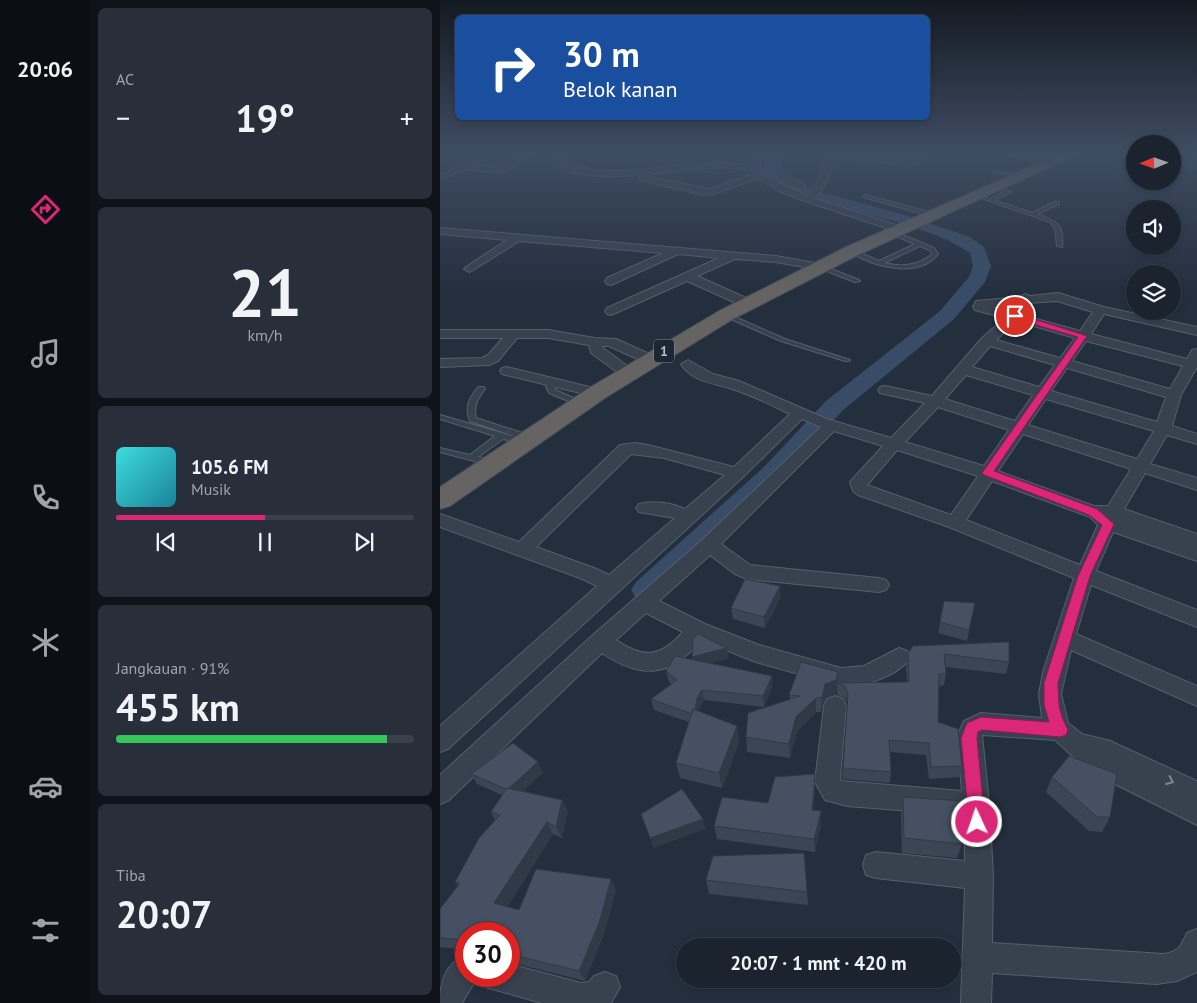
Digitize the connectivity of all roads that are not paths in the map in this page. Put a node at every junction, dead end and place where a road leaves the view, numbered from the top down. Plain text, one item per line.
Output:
1 (823, 199) edge
2 (875, 199) edge
3 (981, 199) edge
4 (986, 199) edge
5 (1057, 203) dead end
6 (1033, 214) junction
7 (934, 215) junction
8 (904, 228) junction
9 (440, 231) edge
10 (518, 237) junction
11 (920, 244) junction
12 (1060, 246) dead end
13 (676, 251) junction
14 (852, 251) junction
15 (733, 256) junction
16 (879, 263) junction
17 (821, 267) junction
18 (470, 269) dead end
19 (688, 277) junction
20 (857, 281) dead end
21 (656, 291) junction
22 (1025, 298) junction
23 (749, 304) junction
24 (1101, 310) junction
25 (611, 311) dead end
26 (726, 315) junction
27 (1015, 316) junction
28 (1197, 331) edge
29 (440, 334) edge
30 (513, 334) junction
31 (1083, 336) junction
32 (987, 341) junction
33 (595, 342) junction
34 (656, 356) junction
35 (1194, 358) edge
36 (847, 360) dead end
37 (440, 363) edge
38 (1063, 363) junction
39 (962, 369) junction
40 (507, 371) dead end
41 (629, 374) junction
42 (481, 389) dead end
43 (885, 390) dead end
44 (1042, 393) junction
45 (1174, 395) junction
46 (589, 398) junction
47 (935, 401) junction
48 (802, 414) junction
49 (440, 417) edge
50 (826, 423) junction
51 (1019, 427) junction
52 (1163, 429) junction
53 (501, 436) junction
54 (1197, 439) edge
55 (526, 440) junction
56 (894, 444) junction
57 (440, 450) edge
58 (483, 460) junction
59 (1140, 466) junction
60 (737, 473) junction
61 (988, 473) junction
62 (1197, 484) edge
63 (440, 500) edge
64 (645, 508) dead end
65 (1105, 516) junction
66 (688, 517) junction
67 (440, 520) edge
68 (954, 523) junction
69 (1197, 541) edge
70 (708, 546) junction
71 (522, 550) junction
72 (1197, 554) edge
73 (1084, 576) junction
74 (611, 585) junction
75 (879, 585) dead end
76 (643, 602) junction
77 (1197, 620) edge
78 (698, 630) junction
79 (1064, 638) junction
80 (601, 640) junction
81 (899, 657) dead end
82 (1197, 696) edge
83 (835, 706) dead end
84 (1069, 737) junction
85 (440, 741) edge
86 (440, 792) edge
87 (1197, 794) edge
88 (976, 804) junction
89 (1197, 813) edge
90 (876, 865) dead end
91 (979, 876) junction
92 (1195, 955) edge
93 (977, 957) junction
94 (520, 982) edge
95 (455, 987) edge
96 (606, 987) dead end
97 (445, 1003) edge
98 (976, 1003) edge

1 - 8 street
2 - 7 lane
3 - 7 highway, 1
4 - 6 lane
5 - 6 lane
6 - 12 lane
7 - 8 highway, 1
8 - 11 lane
8 - 14 highway, 1
9 - 10 street
10 - 13 street
10 - 18 street
11 - 16 lane
11 - 16 lane
13 - 15 street
13 - 21 street
14 - 16 lane
14 - 17 highway, 1
15 - 17 street
15 - 19 street
17 - 20 lane
17 - 23 highway, 1
19 - 21 street
19 - 23 street
21 - 25 street
22 - 24 street
22 - 27 street
22 - 27 street
23 - 26 highway, 1
24 - 28 street
24 - 31 street
26 - 34 highway, 1
26 - 36 lane
27 - 31 street
27 - 32 street
29 - 30 street
30 - 33 street
30 - 37 street
31 - 35 street
31 - 38 street
32 - 38 street
32 - 39 street
33 - 34 street
33 - 41 street
34 - 41 highway, 1
34 - 48 street
35 - 45 street
38 - 44 street
38 - 45 street
39 - 44 street
39 - 47 street
40 - 46 street
41 - 46 highway, 1
42 - 55 lane
43 - 47 street
44 - 51 street
44 - 52 street
45 - 52 street
46 - 55 highway, 1
47 - 51 street
47 - 56 street
48 - 50 street
48 - 60 street
49 - 53 lane
50 - 56 street
50 - 70 street
51 - 59 street
51 - 61 street
52 - 54 street
52 - 59 street
53 - 55 lane
53 - 58 lane
55 - 58 highway, 1
56 - 61 street
56 - 68 street
57 - 58 lane
58 - 63 highway, 1
59 - 62 street
59 - 65 street
60 - 66 street
60 - 71 street
61 - 65 street
61 - 68 street
64 - 66 street
65 - 69 street
65 - 72 street
65 - 73 street
66 - 74 street
67 - 71 street
68 - 73 street
70 - 75 street
70 - 76 street
71 - 74 street
73 - 77 street
73 - 79 street
74 - 85 street
76 - 78 street
76 - 80 street
78 - 80 street
78 - 81 street
79 - 82 street
79 - 84 street
80 - 86 street
83 - 88 street
84 -> 87 street
84 - 88 street
84 - 89 street
88 - 91 street
90 - 91 street
91 - 93 street
92 - 93 street
93 - 98 street
94 - 96 street
95 - 97 street

